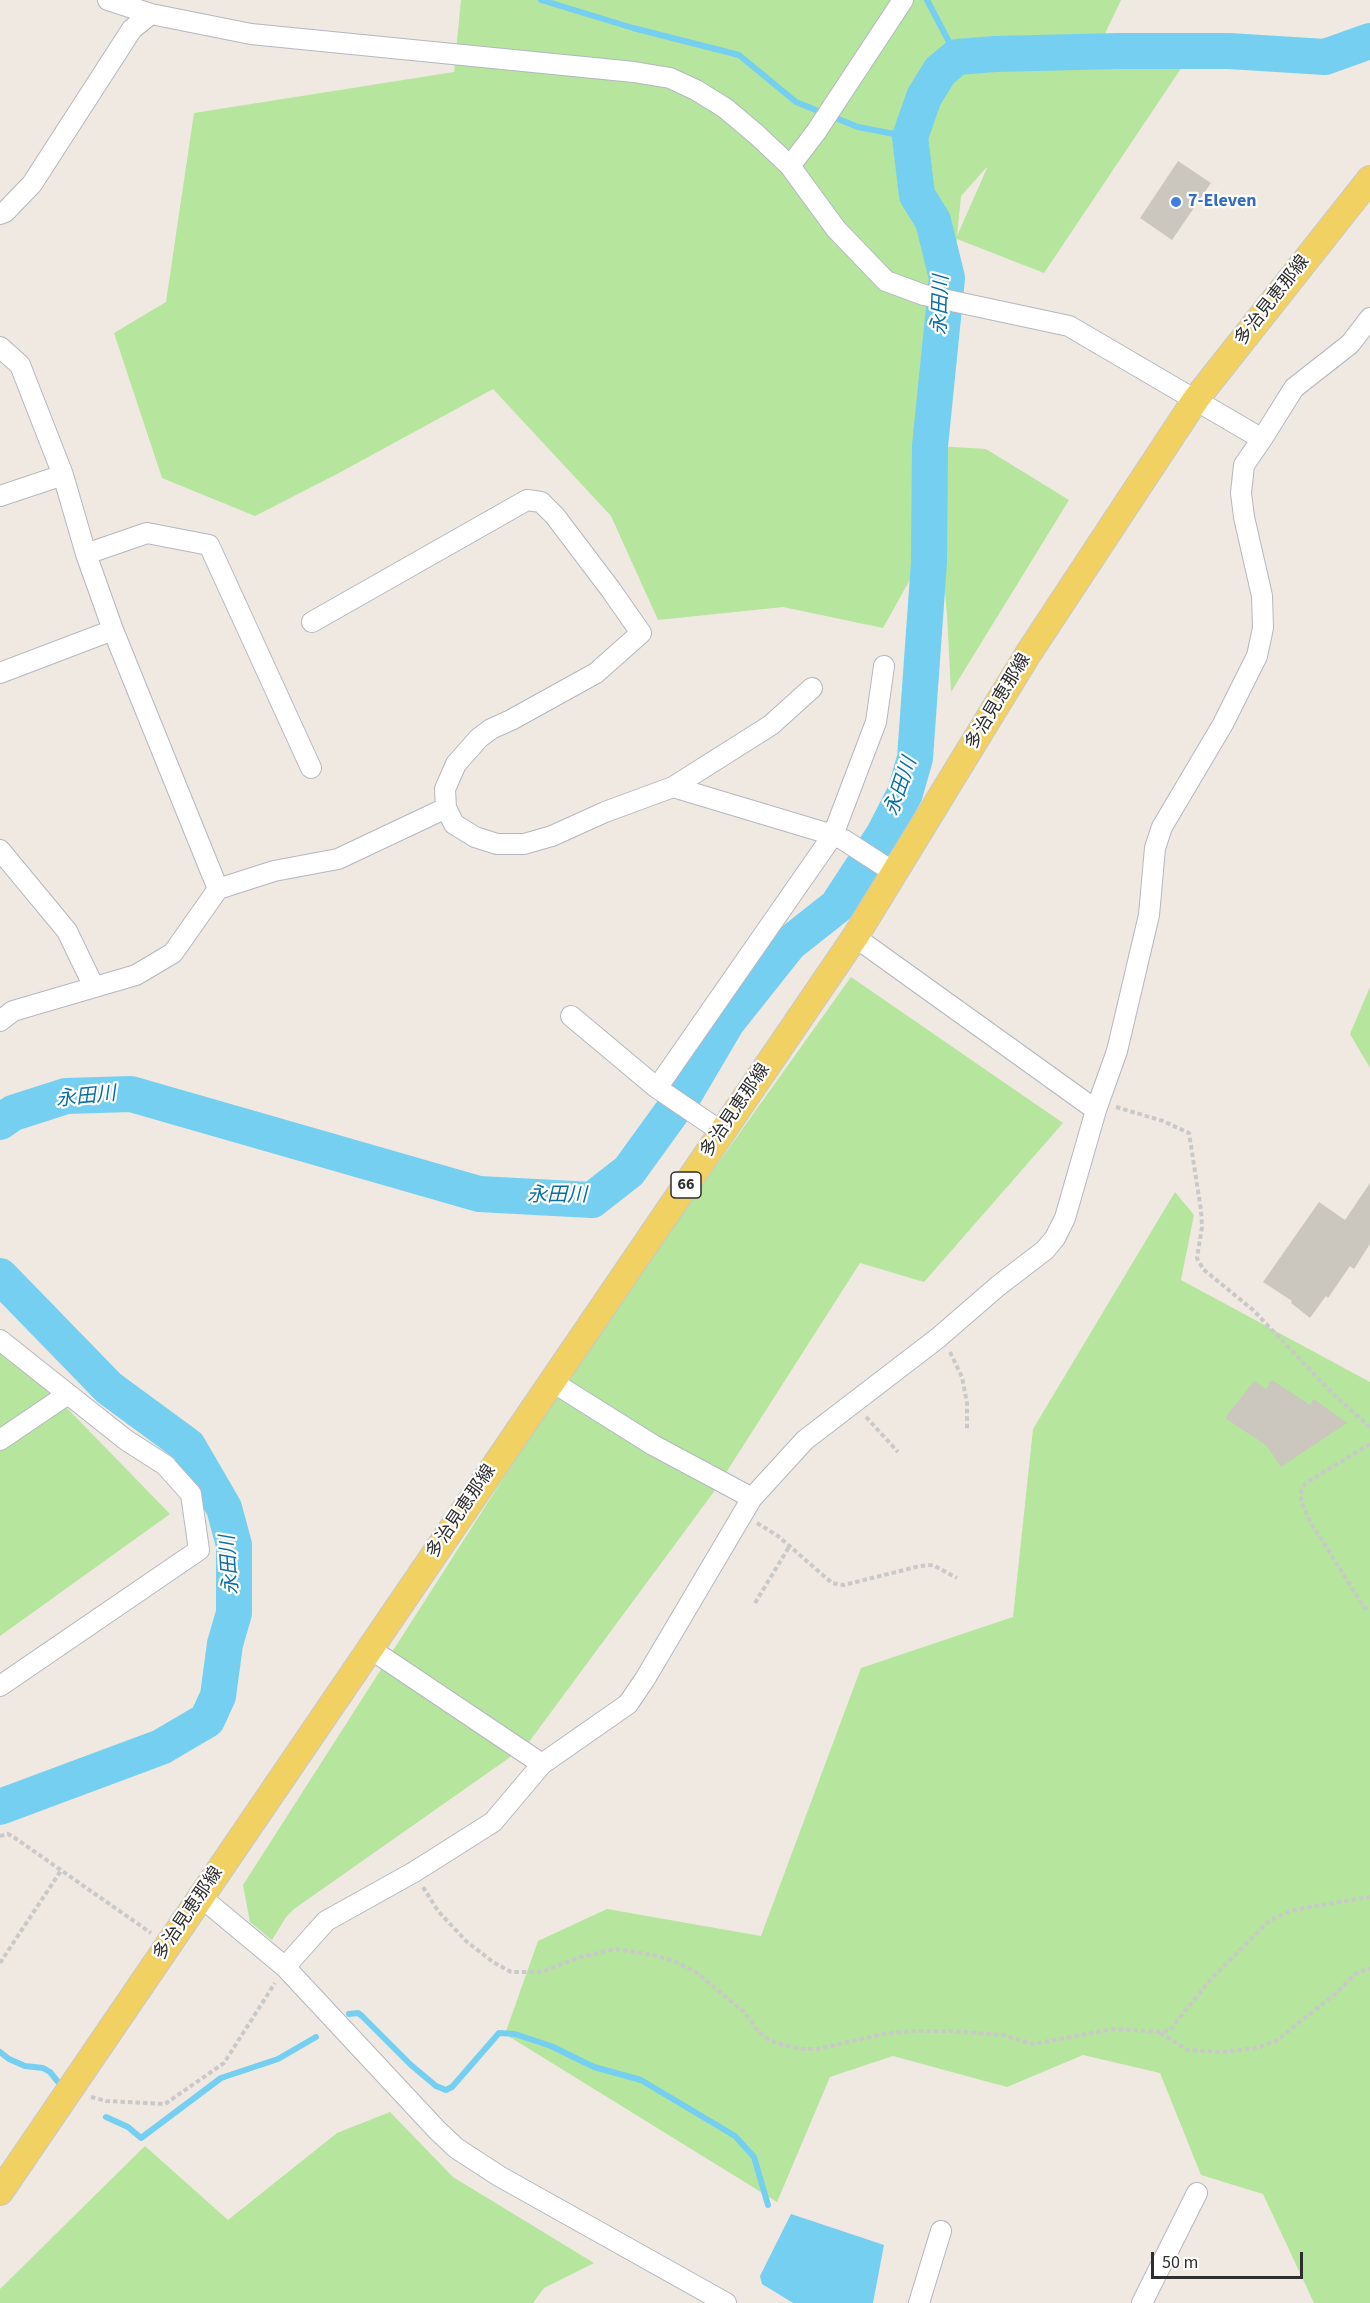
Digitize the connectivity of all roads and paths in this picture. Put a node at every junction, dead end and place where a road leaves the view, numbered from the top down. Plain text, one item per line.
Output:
1 (108, 0) edge
2 (903, 0) edge
3 (151, 14) junction
4 (790, 166) junction
5 (1370, 179) edge
6 (0, 214) edge
7 (1370, 318) edge
8 (0, 347) edge
9 (1196, 399) junction
10 (1262, 439) junction
11 (63, 476) junction
12 (0, 496) edge
13 (86, 554) junction
14 (312, 622) dead end
15 (113, 630) junction
16 (884, 666) dead end
17 (0, 673) edge
18 (812, 687) dead end
19 (311, 768) dead end
20 (673, 787) junction
21 (446, 808) junction
22 (838, 837) junction
23 (0, 850) edge
24 (890, 870) junction
25 (218, 889) junction
26 (855, 937) junction
27 (94, 987) junction
28 (571, 1016) dead end
29 (0, 1021) edge
30 (661, 1091) junction
31 (1098, 1106) junction
32 (715, 1127) junction
33 (938, 1338) junction
34 (0, 1340) edge
35 (551, 1381) junction
36 (68, 1394) junction
37 (853, 1403) junction
38 (1370, 1427) edge
39 (967, 1429) dead end
40 (0, 1440) edge
41 (1370, 1444) edge
42 (898, 1452) dead end
43 (747, 1506) junction
44 (789, 1546) junction
45 (957, 1578) dead end
46 (755, 1603) dead end
47 (1370, 1610) edge
48 (369, 1648) junction
49 (0, 1686) edge
50 (542, 1764) junction
51 (0, 1836) edge
52 (62, 1869) junction
53 (414, 1872) junction
54 (201, 1897) junction
55 (1370, 1897) edge
56 (168, 1946) junction
57 (0, 1963) edge
58 (285, 1967) junction
59 (1370, 1968) edge
60 (1159, 2032) junction
61 (83, 2094) dead end
62 (0, 2193) edge
63 (1197, 2193) dead end
64 (941, 2231) dead end
65 (726, 2303) edge
66 (919, 2303) edge
67 (1142, 2303) edge

1 - 3 street
2 - 4 street
3 - 4 street
3 - 6 street
4 - 9 street
5 - 9 main road, 多治見恵那線 / 66
7 - 10 street
8 - 11 street
9 - 10 street
9 - 24 main road, 多治見恵那線 / 66
10 - 31 street
11 - 12 street
11 - 13 street
13 - 15 street
13 - 19 street
14 - 21 street
15 - 17 street
15 - 25 street
16 - 22 street
18 - 20 street
20 - 21 street
20 - 22 street
21 - 25 street
22 - 24 street
22 - 30 street
23 - 27 street
24 - 26 main road, 多治見恵那線 / 66
25 - 27 street
26 - 31 street
26 - 32 main road, 多治見恵那線 / 66
27 - 29 street
28 - 30 street
30 - 32 street
31 - 33 street
31 - 38 path
32 - 35 main road, 多治見恵那線 / 66
33 - 37 street
33 - 39 path
34 - 36 street
35 - 43 street
35 - 48 main road, 多治見恵那線 / 66
36 - 40 street
36 - 49 street
37 - 42 path
37 - 43 street
41 - 47 path
43 - 44 path
43 - 50 street
44 - 45 path
44 - 46 path
48 - 50 street
48 - 54 main road, 多治見恵那線 / 66
50 - 53 street
51 - 52 path
52 - 56 path
52 - 57 path
53 - 58 street
53 - 60 path
54 - 56 main road, 多治見恵那線 / 66
54 - 58 street
55 - 60 path
56 - 62 main road, 多治見恵那線 / 66
58 - 61 path
58 - 65 street
59 - 60 path
63 - 67 street
64 - 66 street

